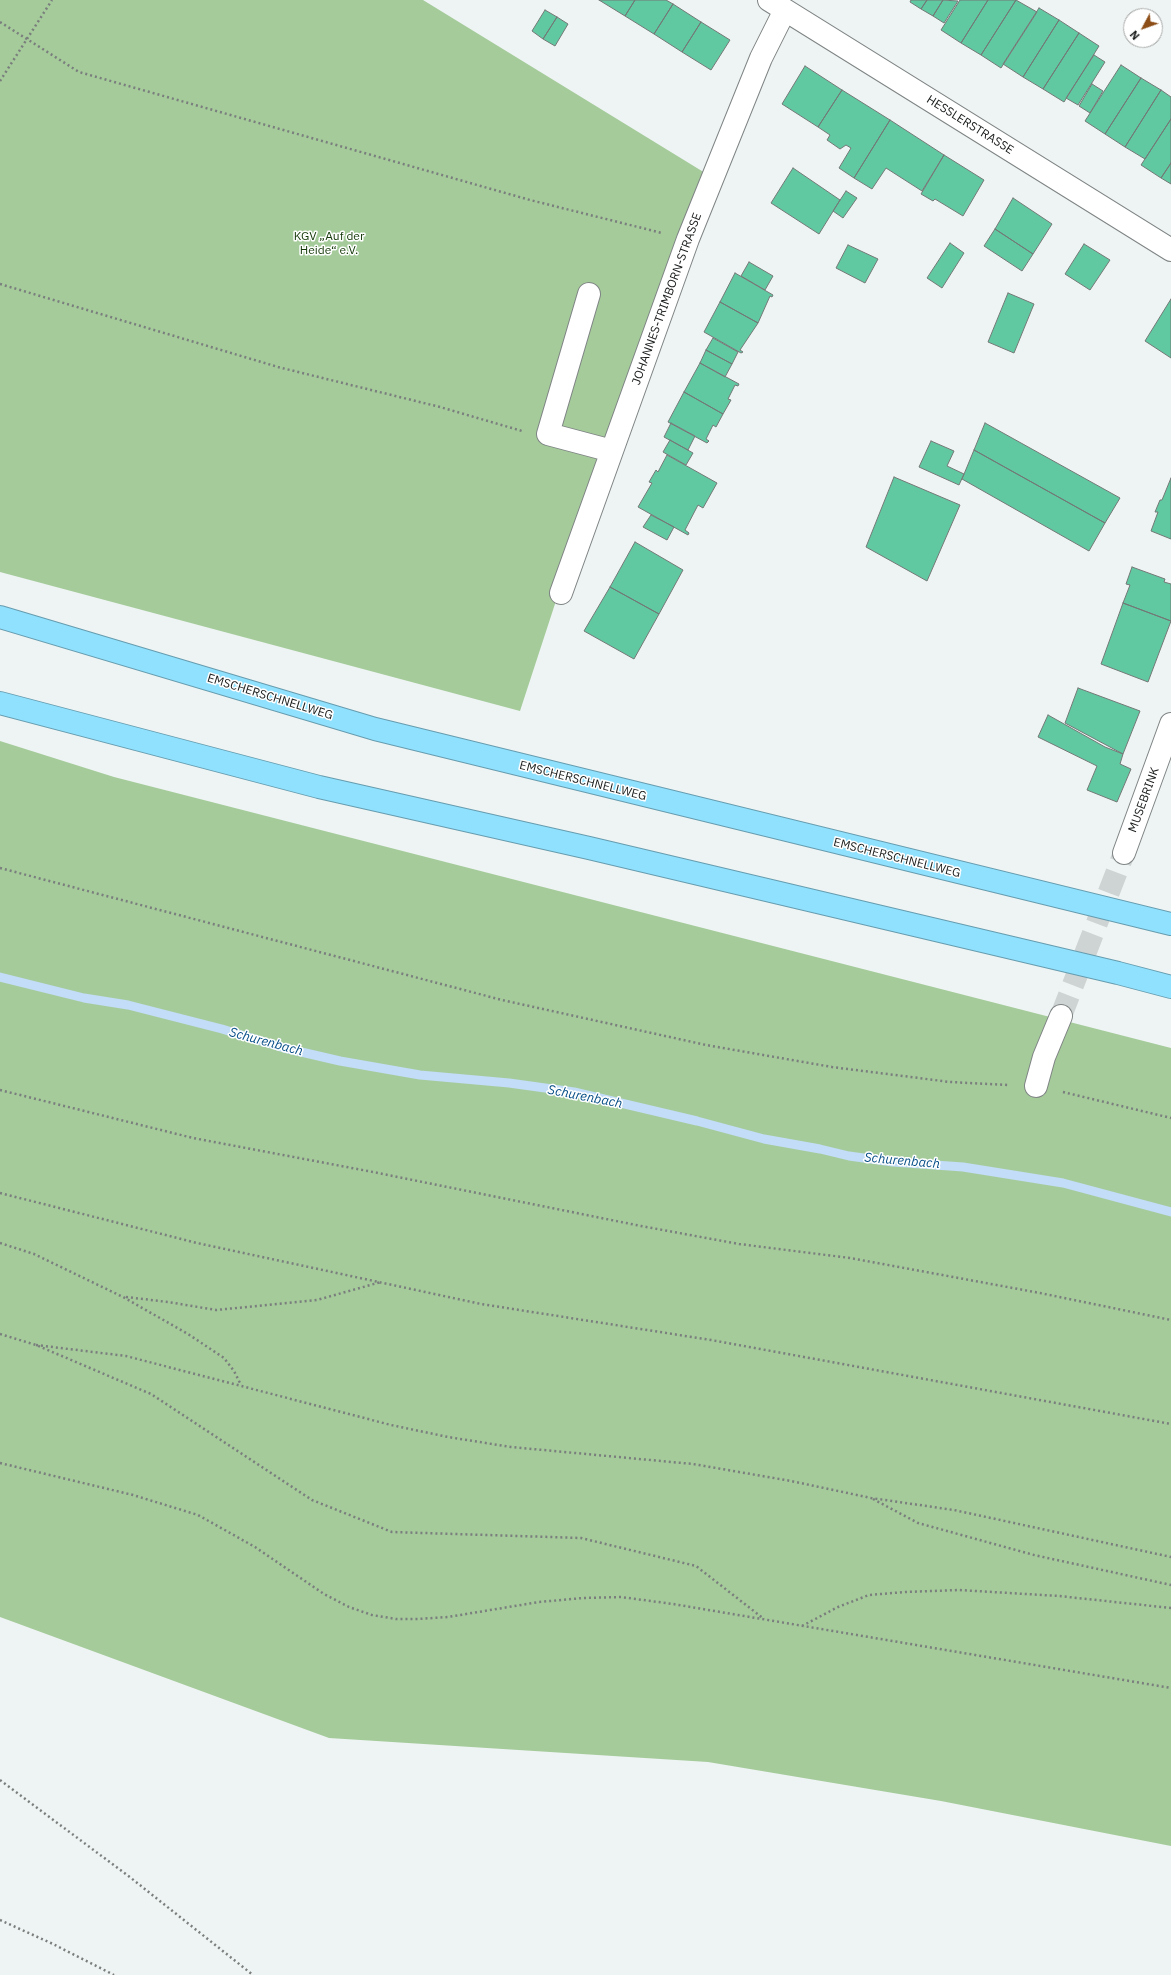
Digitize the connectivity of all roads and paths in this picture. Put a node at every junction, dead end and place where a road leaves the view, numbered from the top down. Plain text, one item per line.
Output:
1 (52, 0) edge
2 (777, 5) edge
3 (0, 22) edge
4 (27, 39) junction
5 (0, 81) edge
6 (688, 239) junction
7 (1171, 250) edge
8 (0, 284) edge
9 (589, 294) dead end
10 (548, 434) junction
11 (612, 452) junction
12 (561, 593) dead end
13 (0, 617) edge
14 (0, 703) edge
15 (1171, 724) edge
16 (1124, 853) tunnel mouth
17 (0, 868) edge
18 (1171, 924) edge
19 (1171, 987) edge
20 (1061, 1016) tunnel mouth
21 (1036, 1086) junction
22 (0, 1090) edge
23 (1171, 1118) edge
24 (0, 1193) edge
25 (0, 1243) edge
26 (381, 1282) junction
27 (124, 1297) junction
28 (1171, 1320) edge
29 (0, 1334) edge
30 (36, 1345) junction
31 (241, 1385) junction
32 (1171, 1424) edge
33 (0, 1463) edge
34 (871, 1498) junction
35 (1171, 1557) edge
36 (1171, 1585) edge
37 (1171, 1608) edge
38 (766, 1620) junction
39 (802, 1626) junction
40 (1171, 1688) edge
41 (0, 1780) edge
42 (0, 1920) edge
43 (114, 1975) edge
44 (253, 1975) edge

1 - 4 path
2 - 6 street, JOHANNES-TRIMBORN-STRASSE
2 - 7 street, HESSLERSTRASSE
3 - 4 path
4 - 5 path
4 - 6 path
6 - 11 street, JOHANNES-TRIMBORN-STRASSE
8 - 10 path
9 - 10 street
10 - 11 street
11 - 12 street, JOHANNES-TRIMBORN-STRASSE
13 - 18 highway, EMSCHERSCHNELLWEG
14 - 19 highway
15 - 16 street, MUSEBRINK
17 - 21 path
20 - 21 street
21 - 23 path
22 - 28 path
24 - 26 path
25 - 27 path
26 - 27 path
26 - 32 path
27 - 31 path
29 - 30 path
30 - 31 path
30 - 38 path
31 - 34 path
33 - 38 path
34 - 35 path
34 - 36 path
37 - 39 path
38 - 39 path
39 - 40 path
41 - 44 path
42 - 43 path

